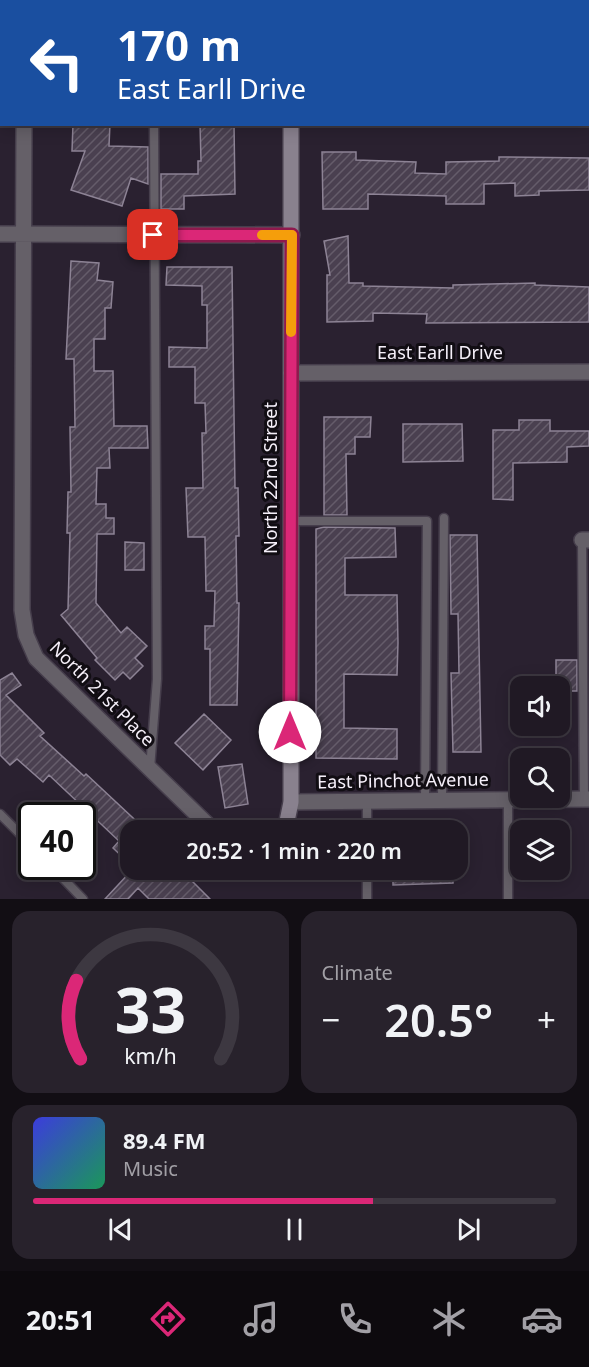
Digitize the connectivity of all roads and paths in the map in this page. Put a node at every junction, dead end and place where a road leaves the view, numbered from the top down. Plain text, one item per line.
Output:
1 (24, 126) edge
2 (154, 126) edge
3 (291, 126) edge
4 (0, 234) edge
5 (24, 235) junction
6 (153, 235) junction
7 (292, 235) junction
8 (589, 372) edge
9 (291, 373) junction
10 (444, 518) dead end
11 (290, 521) junction
12 (586, 540) edge
13 (150, 769) junction
14 (508, 799) junction
15 (586, 799) edge
16 (425, 800) junction
17 (442, 800) junction
18 (367, 801) junction
19 (291, 802) junction
20 (0, 814) edge
21 (203, 820) edge
22 (287, 820) edge
23 (367, 820) edge
24 (18, 832) edge
25 (65, 880) edge
26 (367, 880) edge
27 (84, 899) edge
28 (367, 899) edge
29 (508, 899) edge

1 - 5 street, North 21st Place
2 - 6 lane
3 - 7 street, North 22nd Street
4 - 5 street
5 - 6 street
5 - 13 street, North 21st Place
6 - 7 street
6 - 13 lane
7 - 9 street, North 22nd Street
8 - 9 street, East Earll Drive
9 - 11 street, North 22nd Street
10 - 17 lane
11 - 16 lane
11 - 19 street, North 22nd Street
12 - 15 lane
13 - 21 street, North 21st Place
14 - 15 street, East Pinchot Avenue
14 - 17 street, East Pinchot Avenue
14 - 29 lane
16 - 17 street, East Pinchot Avenue
16 - 18 street, East Pinchot Avenue
18 - 19 street, East Pinchot Avenue
18 - 23 lane
19 - 22 street, North 22nd Street
20 - 24 lane
25 - 27 lane
26 - 28 lane

